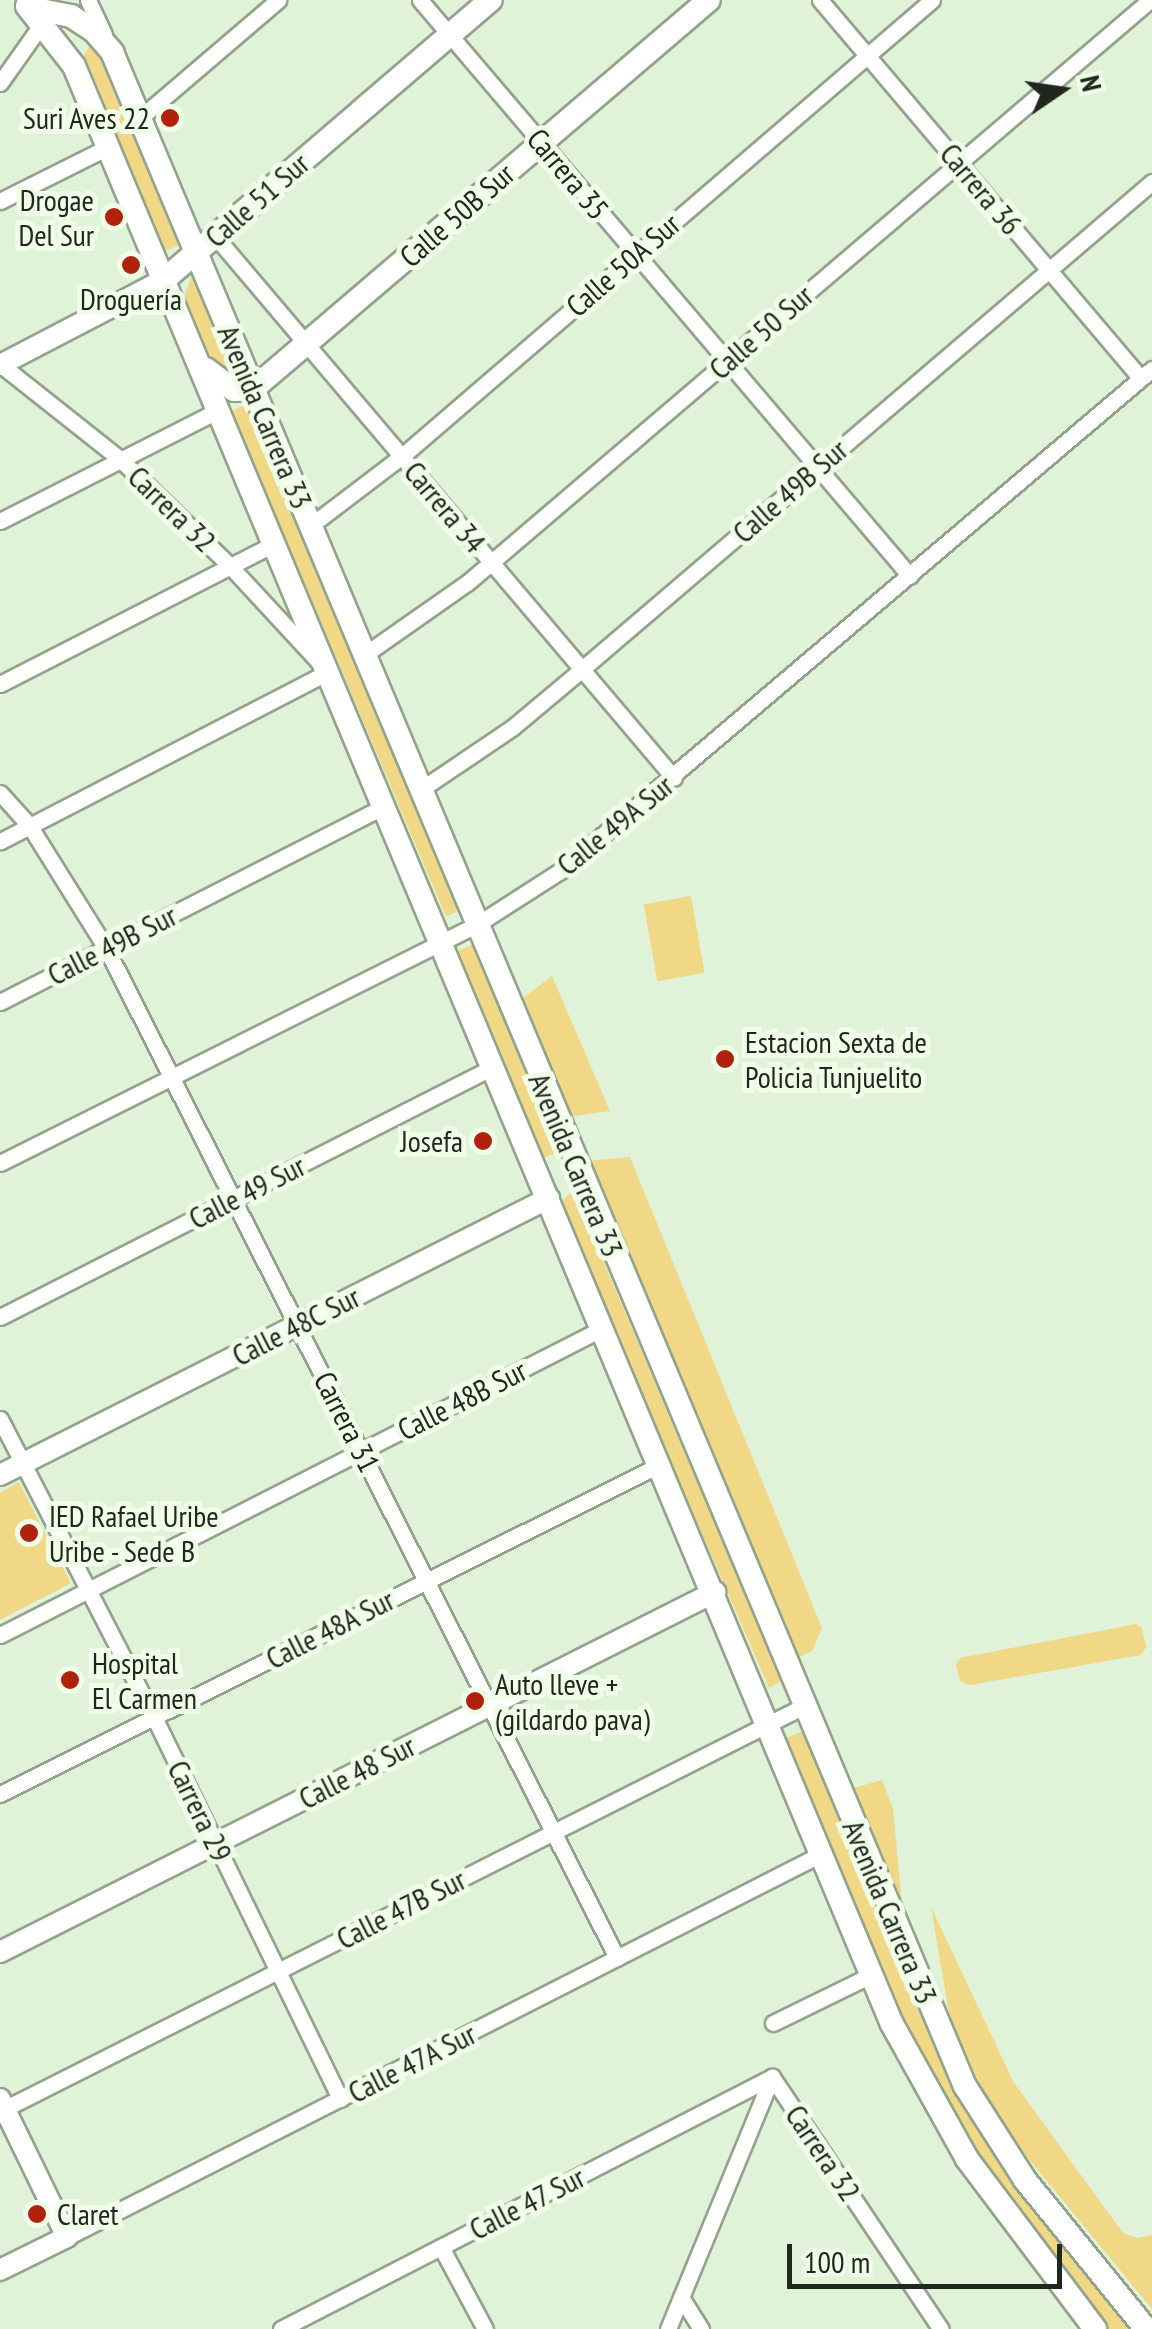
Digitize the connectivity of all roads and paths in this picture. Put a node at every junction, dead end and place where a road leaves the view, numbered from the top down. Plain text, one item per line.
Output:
1 (88, 0) edge
2 (278, 0) edge
3 (420, 0) edge
4 (492, 0) edge
5 (708, 0) edge
6 (820, 0) edge
7 (932, 0) edge
8 (1150, 0) edge
9 (39, 8) edge
10 (450, 35) junction
11 (112, 52) junction
12 (867, 55) junction
13 (0, 84) edge
14 (140, 118) junction
15 (542, 142) junction
16 (108, 147) junction
17 (959, 163) junction
18 (1152, 182) edge
19 (0, 201) edge
20 (215, 236) junction
21 (196, 252) junction
22 (636, 254) junction
23 (1049, 270) junction
24 (165, 279) junction
25 (306, 344) junction
26 (728, 361) junction
27 (200, 363) junction
28 (0, 365) edge
29 (1147, 373) edge
30 (254, 389) junction
31 (219, 410) junction
32 (402, 456) junction
33 (121, 460) junction
34 (818, 468) junction
35 (0, 522) edge
36 (310, 526) junction
37 (274, 543) junction
38 (492, 562) junction
39 (230, 566) junction
40 (910, 576) junction
41 (364, 655) junction
42 (582, 669) junction
43 (328, 672) junction
44 (0, 684) edge
45 (674, 778) junction
46 (420, 790) junction
47 (0, 793) edge
48 (384, 806) junction
49 (29, 826) junction
50 (0, 840) edge
51 (476, 924) junction
52 (440, 942) junction
53 (106, 948) junction
54 (0, 1002) edge
55 (493, 1067) junction
56 (172, 1075) junction
57 (572, 1156) junction
58 (0, 1163) edge
59 (234, 1198) junction
60 (549, 1198) junction
61 (0, 1317) edge
62 (298, 1325) junction
63 (603, 1328) junction
64 (0, 1419) edge
65 (362, 1452) junction
66 (23, 1463) junction
67 (660, 1464) junction
68 (0, 1475) edge
69 (428, 1581) junction
70 (89, 1590) junction
71 (714, 1592) junction
72 (0, 1635) edge
73 (490, 1705) junction
74 (802, 1707) junction
75 (154, 1717) junction
76 (770, 1723) junction
77 (0, 1794) edge
78 (554, 1832) junction
79 (216, 1844) junction
80 (823, 1853) junction
81 (0, 1952) edge
82 (617, 1958) junction
83 (278, 1972) junction
84 (871, 1974) junction
85 (773, 2023) dead end
86 (772, 2077) junction
87 (340, 2099) junction
88 (2, 2106) edge
89 (67, 2237) junction
90 (441, 2247) junction
91 (0, 2270) edge
92 (681, 2297) junction
93 (282, 2329) edge
94 (484, 2329) edge
95 (668, 2329) edge
96 (701, 2329) edge
97 (941, 2329) edge
98 (1095, 2329) edge
99 (1146, 2329) edge

1 - 11 street
2 - 14 street
3 - 10 street, Carrera 35
4 - 10 main road, Calle 51 Sur
5 - 15 main road, Calle 50B Sur
6 - 12 street, Carrera 36
7 - 12 street, Calle 50A Sur
8 - 17 street, Calle 50 Sur
9 - 11 main road, Avenida Carrera 33
9 - 13 street
9 - 16 main road, Avenida Carrera 33
10 - 15 street, Carrera 35
10 - 20 main road, Calle 51 Sur
11 - 14 main road, Avenida Carrera 33
12 - 17 street, Carrera 36
12 - 22 street, Calle 50A Sur
14 - 21 main road, Avenida Carrera 33
15 - 22 street, Carrera 35
15 - 25 main road, Calle 50B Sur
16 - 19 street
16 - 24 main road, Avenida Carrera 33
17 - 23 street, Carrera 36
17 - 26 street, Calle 50 Sur
18 - 23 street, Calle 49B Sur
20 - 21 main road, Calle 51 Sur
20 - 25 street, Carrera 34
21 - 24 main road, Calle 51 Sur
21 - 30 main road, Avenida Carrera 33
22 - 26 street, Carrera 35
22 - 32 street, Calle 50A Sur
23 - 29 street, Carrera 36
23 - 34 street, Calle 49B Sur
24 - 27 main road, Avenida Carrera 33
24 - 28 street, Calle 51 Sur
25 - 30 main road, Calle 50B Sur
25 - 32 street, Carrera 34
26 - 34 street, Carrera 35
26 - 38 street, Calle 50 Sur
27 - 30 main road
27 - 31 main road, Avenida Carrera 33
28 - 33 street, Carrera 32
29 - 40 street, Calle 49A Sur
30 - 36 main road, Avenida Carrera 33
31 - 33 street
31 - 37 main road, Avenida Carrera 33
32 - 36 street, Calle 50A Sur
32 - 38 street, Carrera 34
33 - 35 street
33 - 39 street, Carrera 32
34 - 40 street, Carrera 35
34 - 42 street, Calle 49B Sur
36 - 41 main road, Avenida Carrera 33
37 - 39 street
37 - 43 main road, Avenida Carrera 33
38 - 41 street, Calle 50 Sur
38 - 42 street, Carrera 34
39 - 43 street, Carrera 32
39 - 44 street
40 - 45 street, Calle 49A Sur
41 - 46 main road, Avenida Carrera 33
42 - 45 street, Carrera 34
42 - 46 street, Calle 49B Sur
43 - 48 main road, Avenida Carrera 33
43 - 49 street
45 - 51 street, Calle 49A Sur
46 - 51 main road, Avenida Carrera 33
47 - 49 street, Carrera 31
48 - 52 main road, Avenida Carrera 33
48 - 53 street, Calle 49B Sur
49 - 50 street
49 - 53 street, Carrera 31
51 - 52 street, Calle 49A Sur
51 - 57 main road, Avenida Carrera 33
52 - 55 main road, Avenida Carrera 33
52 - 56 street, Calle 49A Sur
53 - 54 street, Calle 49B Sur
53 - 56 street, Carrera 31
55 - 59 street, Calle 49 Sur
55 - 60 main road, Avenida Carrera 33
56 - 58 street, Calle 49A Sur
56 - 59 street, Carrera 31
57 - 60 main road
57 - 74 main road, Avenida Carrera 33
59 - 61 street, Calle 49 Sur
59 - 62 street, Carrera 31
60 - 62 street, Calle 48C Sur
60 - 63 main road, Avenida Carrera 33
62 - 65 street, Carrera 31
62 - 66 street, Calle 48C Sur
63 - 65 street, Calle 48B Sur
63 - 67 main road, Avenida Carrera 33
64 - 66 street, Carrera 29
65 - 69 street, Carrera 31
65 - 70 street, Calle 48B Sur
66 - 68 street, Calle 48C Sur
66 - 70 street, Carrera 29
67 - 69 street, Calle 48A Sur
67 - 71 main road, Avenida Carrera 33
69 - 73 street, Carrera 31
69 - 75 street, Calle 48A Sur
70 - 72 street, Calle 48B Sur
70 - 75 street, Carrera 29
71 - 73 street, Calle 48 Sur
71 - 76 main road, Avenida Carrera 33
73 - 78 street, Carrera 31
73 - 79 street, Calle 48 Sur
74 - 76 street, Calle 47B Sur
74 - 99 main road, Avenida Carrera 33
75 - 77 street, Calle 48A Sur
75 - 79 street, Carrera 29
76 - 78 street, Calle 47B Sur
76 - 80 main road, Avenida Carrera 33
78 - 82 street, Carrera 31
78 - 83 street, Calle 47B Sur
79 - 81 street, Calle 48 Sur
79 - 83 street, Carrera 29
80 - 82 street, Calle 47A Sur
80 - 84 main road, Avenida Carrera 33
82 - 87 street, Calle 47A Sur
83 - 87 street, Carrera 29
83 - 88 street, Calle 47B Sur
84 - 85 street
84 - 98 main road, Avenida Carrera 33
86 - 90 street, Calle 47 Sur
86 - 92 street
86 - 97 street, Carrera 32
87 - 89 street, Calle 47A Sur
88 - 89 street
89 - 91 street, Calle 47A Sur
90 - 93 street, Calle 47 Sur
90 - 94 street
92 - 95 street
92 - 96 street

